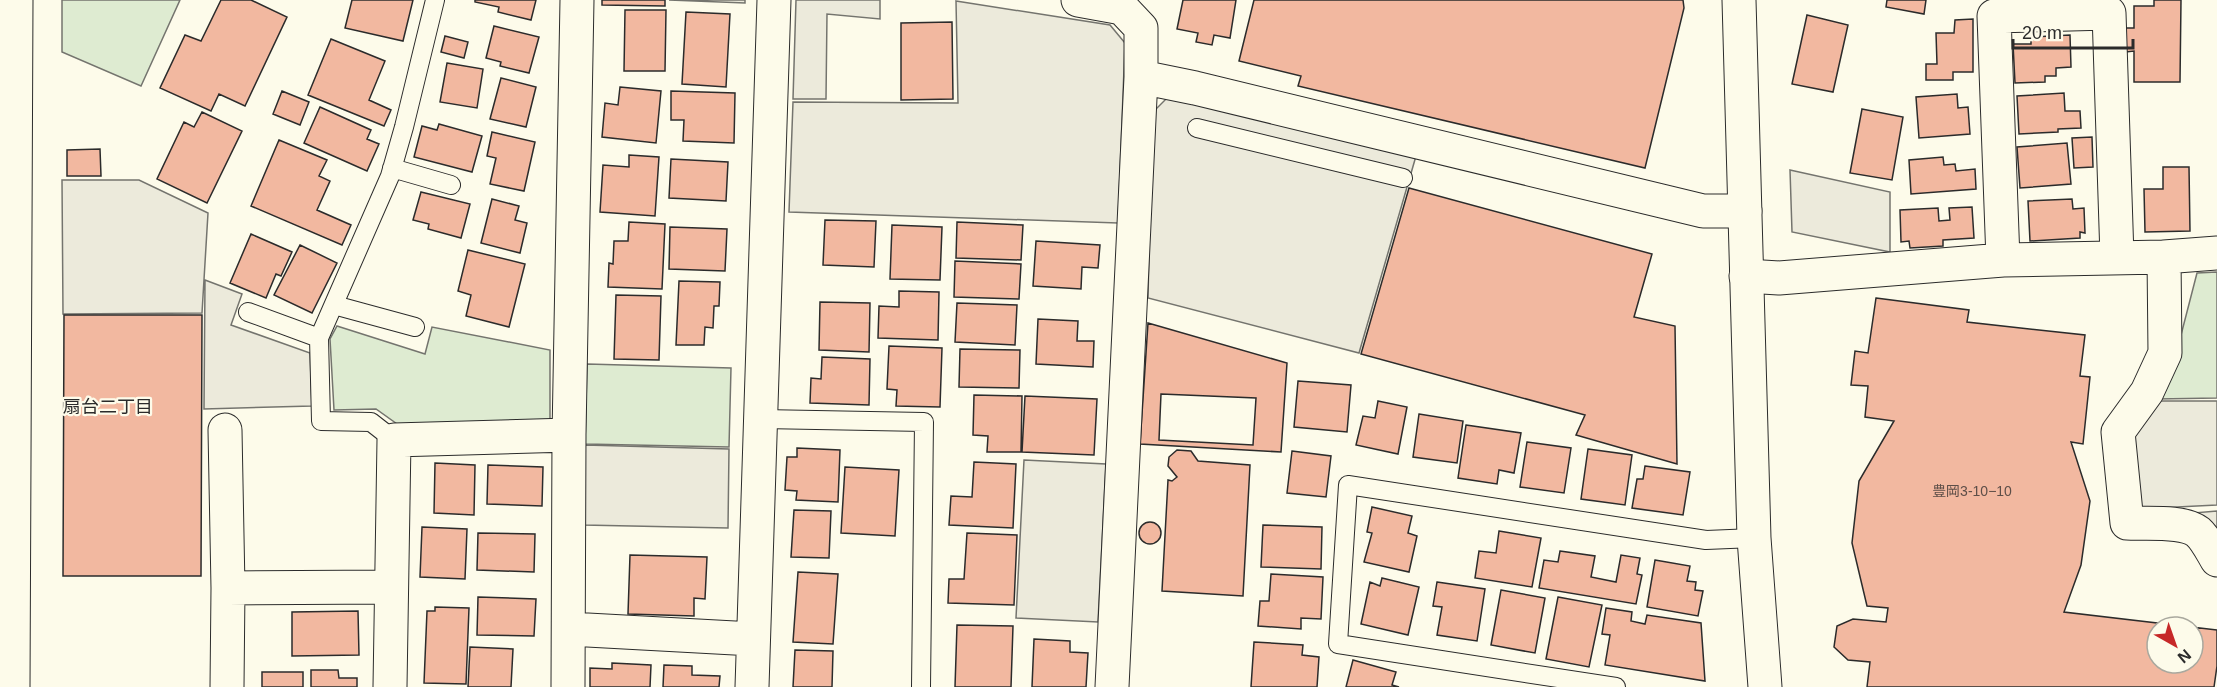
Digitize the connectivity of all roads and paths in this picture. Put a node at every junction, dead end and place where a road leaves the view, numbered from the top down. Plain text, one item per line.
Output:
1 (16, 0) edge
2 (435, 0) edge
3 (577, 0) edge
4 (774, 0) edge
5 (1078, 0) edge
6 (1739, 0) edge
7 (1140, 77) junction
8 (1197, 128) dead end
9 (392, 168) junction
10 (1403, 178) dead end
11 (451, 185) dead end
12 (1745, 211) junction
13 (2217, 253) edge
14 (2117, 256) junction
15 (2164, 257) junction
16 (2003, 260) junction
17 (1746, 276) junction
18 (334, 305) junction
19 (248, 312) dead end
20 (415, 327) dead end
21 (319, 338) junction
22 (760, 419) junction
23 (225, 430) dead end
24 (570, 435) junction
25 (394, 440) junction
26 (1754, 538) junction
27 (2217, 560) edge
28 (390, 586) junction
29 (228, 588) junction
30 (569, 629) junction
31 (753, 639) junction
32 (13, 687) edge
33 (227, 687) edge
34 (390, 687) edge
35 (568, 687) edge
36 (753, 687) edge
37 (921, 687) edge
38 (1112, 687) edge
39 (1616, 687) edge
40 (1765, 687) edge

1 - 32 street
2 - 9 lane
3 - 24 street
4 - 22 street
5 - 7 street
6 - 12 street
7 - 12 street
7 - 38 street
8 - 10 lane
9 - 11 lane
9 - 18 lane
12 - 17 street
13 - 15 street
14 - 15 street
14 - 16 street
14 - 16 street
15 - 27 street
16 - 17 street
17 - 26 street
18 - 20 lane
18 - 21 lane
19 - 21 lane
21 - 25 lane
22 - 31 street
22 - 37 lane
23 - 29 street
24 - 25 street
24 - 30 street
25 - 28 street
26 - 39 lane
26 - 40 street
28 - 29 street
28 - 34 street
29 - 33 street
30 - 31 street
30 - 35 street
31 - 36 street

